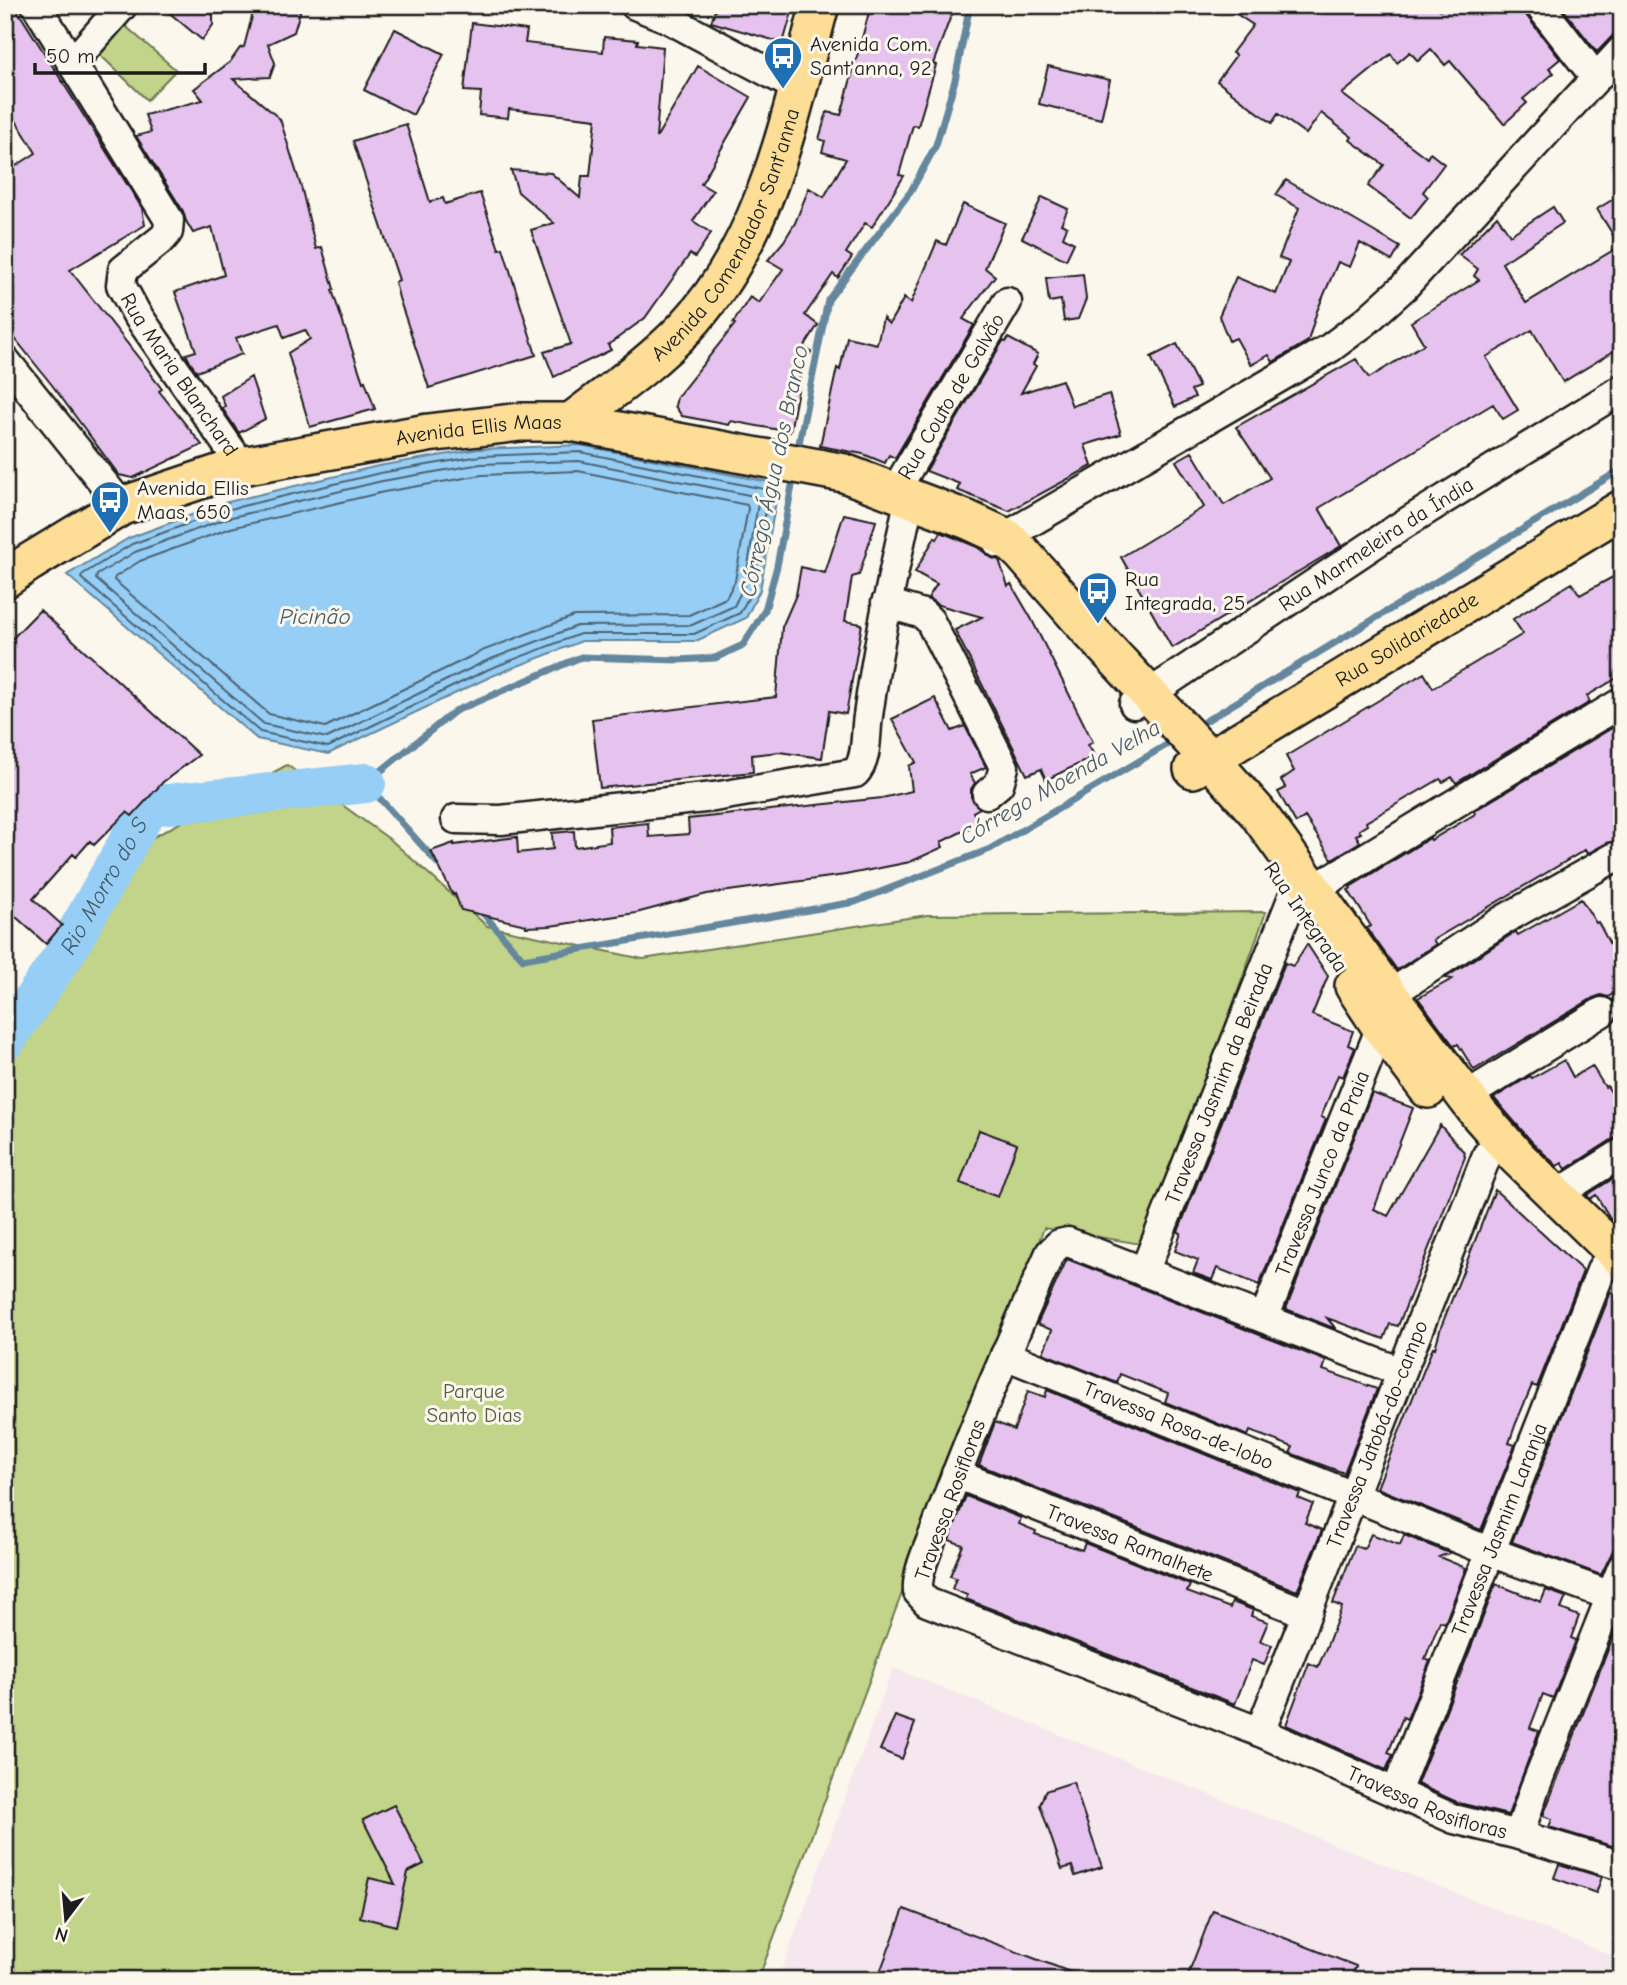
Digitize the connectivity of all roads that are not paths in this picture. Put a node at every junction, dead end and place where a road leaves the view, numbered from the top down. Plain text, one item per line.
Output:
1 (36, 5) edge
2 (123, 5) edge
3 (635, 5) edge
4 (820, 5) edge
5 (1539, 5) edge
6 (1622, 50) edge
7 (73, 62) junction
8 (1622, 66) edge
9 (1596, 78) junction
10 (797, 88) junction
11 (1007, 302) dead end
12 (5, 360) edge
13 (622, 383) junction
14 (1622, 390) edge
15 (571, 422) junction
16 (635, 434) junction
17 (242, 466) junction
18 (903, 494) junction
19 (122, 506) junction
20 (1622, 509) edge
21 (1622, 535) edge
22 (1001, 540) junction
23 (5, 579) edge
24 (886, 603) junction
25 (1622, 702) edge
26 (1147, 705) junction
27 (1202, 765) junction
28 (987, 794) dead end
29 (456, 819) dead end
30 (1615, 857) dead end
31 (1304, 892) junction
32 (1385, 1011) junction
33 (1602, 1012) dead end
34 (1465, 1096) junction
35 (1493, 1147) junction
36 (1622, 1153) edge
37 (1556, 1195) junction
38 (1615, 1270) edge
39 (1144, 1272) junction
40 (1264, 1318) junction
41 (1005, 1355) junction
42 (1401, 1372) junction
43 (956, 1474) junction
44 (1352, 1496) junction
45 (1490, 1552) junction
46 (1622, 1568) edge
47 (1611, 1595) junction
48 (1306, 1613) junction
49 (1261, 1731) junction
50 (1396, 1791) junction
51 (1519, 1835) junction
52 (1622, 1866) edge

1 - 7 street, Rua Maria Blanchard
2 - 7 street
3 - 10 street
4 - 10 main road, Avenida Comendador Sant'anna
5 - 9 street
6 - 9 street
7 - 17 street, Rua Maria Blanchard
8 - 9 street
9 - 22 street
10 - 13 main road, Avenida Comendador Sant'anna
11 - 18 street, Rua Couto de Galvão
12 - 19 street
13 - 15 main road, Avenida Comendador Sant'anna
13 - 16 main road
14 - 26 street, Rua Marmeleira da Índia
15 - 16 main road, Avenida Ellis Maas
15 - 17 main road, Avenida Ellis Maas
16 - 18 main road, Avenida Ellis Maas
17 - 19 main road, Avenida Ellis Maas
18 - 22 main road, Avenida Ellis Maas
18 - 24 street, Rua Couto de Galvão
19 - 23 main road, Avenida Ellis Maas
20 - 27 main road, Rua Solidariedade
21 - 27 main road, Rua Solidariedade
22 - 26 main road, Rua Integrada
24 - 28 street
24 - 29 street, Rua Couto de Galvão
25 - 31 street
26 - 27 main road, Rua Integrada
27 - 31 main road, Rua Integrada
30 - 32 street
31 - 32 main road, Rua Integrada
31 - 39 street, Travessa Jasmim da Beirada
32 - 34 main road, Rua Integrada
32 - 35 main road, Rua Integrada
32 - 40 street, Travessa Junco da Praia
33 - 34 street
34 - 35 main road, Rua Integrada
35 - 37 main road, Rua Integrada
35 - 38 main road, Rua Integrada
35 - 42 street, Travessa Jatobá-do-campo
36 - 37 street
37 - 38 main road, Rua Integrada
38 - 45 street, Travessa Jasmim Laranja
39 - 40 street, Travessa Rosifloras
39 - 41 street, Travessa Rosifloras
40 - 42 street, Travessa Rosifloras
41 - 43 street, Travessa Rosifloras
41 - 44 street, Travessa Rosa-de-lobo
42 - 44 street, Travessa Jatobá-do-campo
43 - 48 street, Travessa Ramalhete
43 - 49 street, Travessa Rosifloras
44 - 45 street, Travessa Rosa-de-lobo
44 - 48 street, Travessa Jatobá-do-campo
45 - 47 street, Travessa Rosa-de-lobo
45 - 50 street, Travessa Jasmim Laranja
46 - 47 street
47 - 51 street
48 - 49 street, Travessa Jatobá-do-campo
49 - 50 street, Travessa Rosifloras
50 - 51 street, Travessa Rosifloras
51 - 52 street, Travessa Rosifloras

